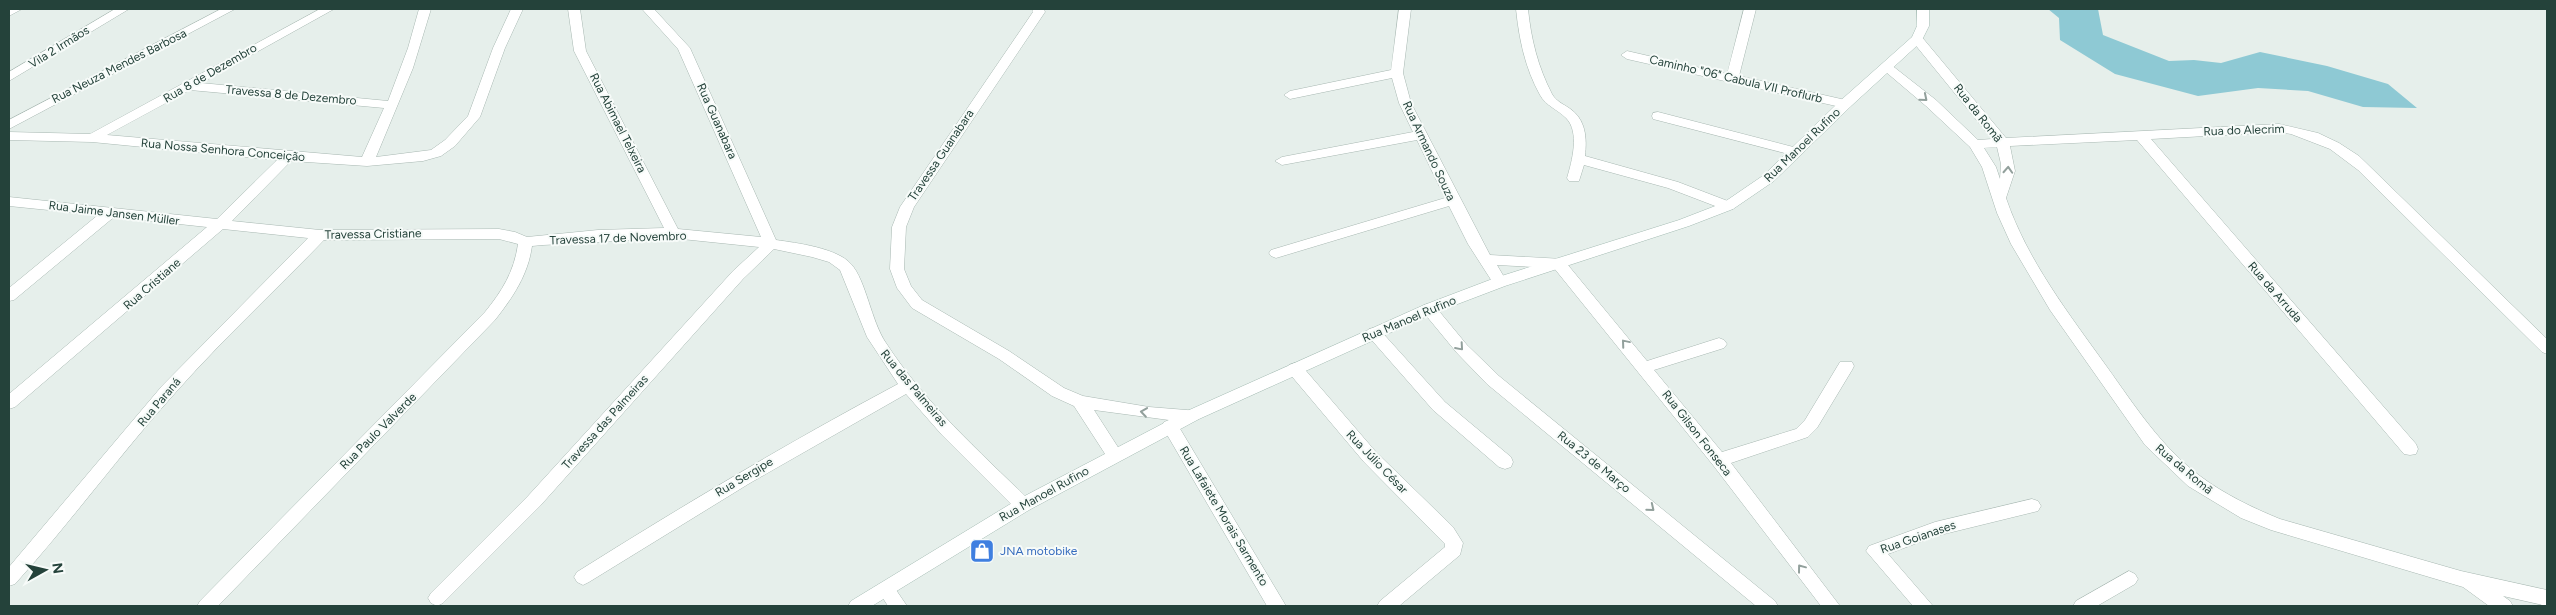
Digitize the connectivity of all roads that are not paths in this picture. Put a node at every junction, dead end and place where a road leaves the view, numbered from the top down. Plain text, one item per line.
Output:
1 (16, 9) edge
2 (123, 9) edge
3 (229, 9) edge
4 (328, 9) edge
5 (425, 9) edge
6 (517, 9) edge
7 (574, 9) edge
8 (648, 9) edge
9 (1038, 9) edge
10 (1405, 9) edge
11 (1522, 9) edge
12 (1750, 9) edge
13 (1923, 9) edge
14 (9, 12) edge
15 (1917, 39) junction
16 (1627, 55) dead end
17 (1886, 67) junction
18 (1397, 74) junction
19 (9, 77) edge
20 (1732, 78) junction
21 (189, 86) junction
22 (1290, 95) dead end
23 (1844, 104) junction
24 (393, 105) junction
25 (1658, 116) dead end
26 (9, 125) edge
27 (1419, 135) junction
28 (2140, 135) junction
29 (9, 136) edge
30 (92, 138) junction
31 (2002, 142) junction
32 (1975, 144) junction
33 (1796, 152) junction
34 (288, 157) junction
35 (1580, 160) junction
36 (1282, 161) dead end
37 (367, 162) junction
38 (1574, 178) dead end
39 (1999, 198) junction
40 (9, 201) edge
41 (1452, 201) junction
42 (1728, 206) junction
43 (111, 212) junction
44 (219, 226) junction
45 (673, 233) junction
46 (320, 235) junction
47 (525, 242) junction
48 (771, 244) junction
49 (1276, 253) dead end
50 (1486, 260) junction
51 (1558, 262) junction
52 (1500, 282) junction
53 (9, 296) edge
54 (1429, 309) junction
55 (1374, 333) junction
56 (1719, 344) dead end
57 (2547, 348) edge
58 (1846, 366) dead end
59 (1645, 367) junction
60 (1295, 369) junction
61 (909, 385) junction
62 (1080, 402) junction
63 (9, 403) edge
64 (1193, 415) junction
65 (1170, 426) junction
66 (2410, 449) dead end
67 (1115, 455) junction
68 (1719, 460) junction
69 (1505, 462) dead end
70 (1024, 505) junction
71 (2032, 506) dead end
72 (583, 577) dead end
73 (9, 579) edge
74 (2129, 579) dead end
75 (2461, 579) junction
76 (886, 589) junction
77 (437, 598) dead end
78 (2547, 598) edge
79 (1918, 605) edge
80 (206, 606) edge
81 (857, 606) edge
82 (898, 606) edge
83 (1278, 606) edge
84 (1386, 606) edge
85 (1769, 606) edge
86 (1831, 606) edge
87 (2082, 606) edge
88 (2504, 606) edge

1 - 14 street
2 - 19 street, Vila 2 Irmãos
3 - 26 street, Rua Neuza Mendes Barbosa
4 - 21 street, Rua 8 de Dezembro
5 - 24 street
6 - 37 street, Rua Nossa Senhora Conceição
7 - 45 street, Rua Abimael Telxeira
8 - 48 street, Rua Guanabara
9 - 62 street, Travessa Guanabara
10 - 18 street, Rua Armando Souza
11 - 35 street
12 - 20 street
13 - 15 street
15 - 17 street, Rua Manoel Rufino
15 - 31 street, Rua da Romã
16 - 20 street, Caminho "06" Cabula VII Proflurb
17 - 23 street, Rua Manoel Rufino
17 -> 32 street, Rua da Romã
18 - 22 street
18 - 27 street, Rua Armando Souza
20 - 23 street, Caminho "06" Cabula VII Proflurb
21 - 24 street, Travessa 8 de Dezembro
21 - 30 street, Rua 8 de Dezembro
23 - 33 street, Rua Manoel Rufino
24 - 37 street
25 - 33 street
27 - 36 street
27 - 41 street, Rua Armando Souza
28 - 31 street, Rua do Alecrim
28 - 57 street, Rua do Alecrim
28 - 66 street, Rua da Arruda
29 - 30 street, Rua Nossa Senhora Conceição
30 - 34 street, Rua Nossa Senhora Conceição
31 - 32 street, Rua do Alecrim
39 -> 31 street, Rua da Romã
32 - 39 street, Rua da Romã
33 - 42 street, Rua Manoel Rufino
34 - 37 street, Rua Nossa Senhora Conceição
34 - 44 street, Rua Cristiane
35 - 38 street
35 - 42 street
39 - 75 street, Rua da Romã
40 - 43 street, Rua Jaime Jansen Müller
41 - 49 street
41 - 50 street, Rua Armando Souza
42 - 51 street, Rua Manoel Rufino
43 - 44 street, Rua Jaime Jansen Müller
43 - 53 street
44 - 46 street, Travessa Cristiane
44 - 63 street, Rua Cristiane
45 - 47 street, Travessa 17 de Novembro
45 - 48 street, Travessa 17 de Novembro
46 - 47 street, Travessa Cristiane
46 - 73 street, Rua Paraná
47 - 80 street, Rua Paulo Valverde
48 - 61 street, Rua das Palmeiras
48 - 77 street, Travessa das Palmeiras
50 - 51 street
50 - 52 street, Rua Armando Souza
51 - 52 street, Rua Manoel Rufino
59 -> 51 street, Rua Gilson Fonseca
52 - 54 street, Rua Manoel Rufino
54 - 55 street, Rua Manoel Rufino
54 -> 85 street, Rua 23 de Março
55 - 60 street, Rua Manoel Rufino
55 - 69 street
56 - 59 street
58 - 68 street
59 - 68 street, Rua Gilson Fonseca
60 - 64 street, Rua Manoel Rufino
60 - 84 street, Rua Júlio César
61 - 70 street, Rua das Palmeiras
61 - 72 street, Rua Sergipe
64 -> 62 street, Travessa Guanabara
62 - 67 street
64 - 65 street, Rua Manoel Rufino
65 - 67 street, Rua Manoel Rufino
65 - 83 street, Rua Lafaiete Morais Sarmento
67 - 70 street, Rua Manoel Rufino
86 -> 68 street, Rua Gilson Fonseca
70 - 76 street, Rua Manoel Rufino
71 - 79 street, Rua Goianases
74 - 87 street
75 - 78 street
75 - 88 street
76 - 81 street, Rua Manoel Rufino
76 - 82 street

